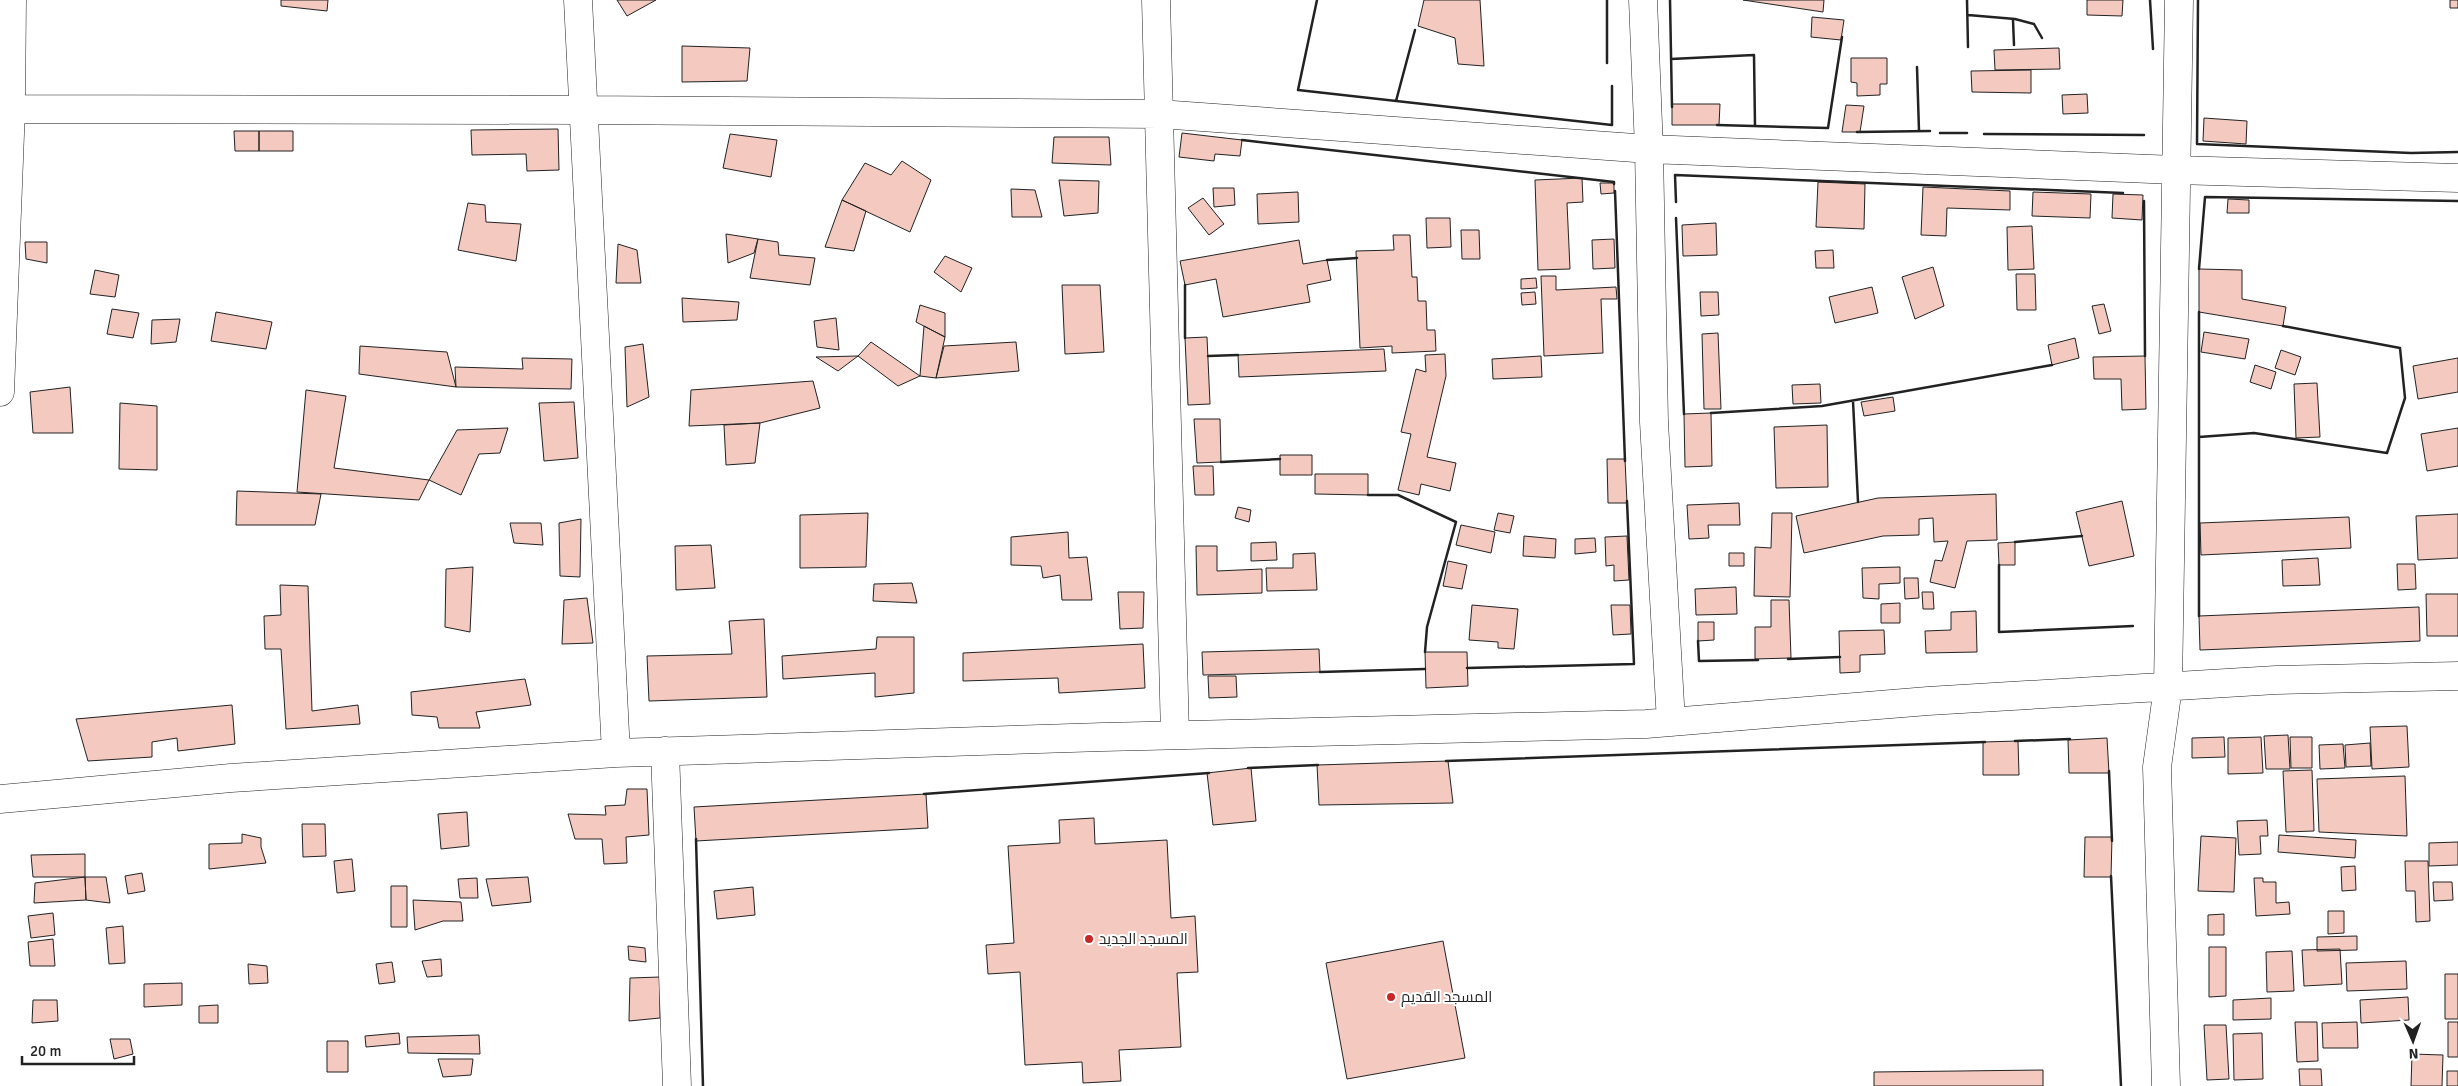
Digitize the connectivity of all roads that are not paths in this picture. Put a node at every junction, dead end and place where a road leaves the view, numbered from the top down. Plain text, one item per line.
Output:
1 (12, 0) edge
2 (578, 0) edge
3 (1156, 0) edge
4 (1643, 0) edge
5 (2179, 0) edge
6 (5, 109) edge
7 (582, 110) junction
8 (1159, 114) junction
9 (1649, 149) junction
10 (2176, 170) junction
11 (2458, 178) edge
12 (0, 392) edge
13 (2458, 676) edge
14 (2168, 687) junction
15 (1671, 722) junction
16 (1176, 735) junction
17 (665, 751) junction
18 (616, 753) junction
19 (0, 799) edge
20 (677, 1086) edge
21 (2166, 1086) edge

1 - 6 street
2 - 7 street
3 - 8 street
4 - 9 street
5 - 10 street
6 - 7 street
6 - 12 street
7 - 8 street
7 - 18 street
8 - 9 street
8 - 16 street
9 - 10 street
9 - 15 street
10 - 11 street
10 - 14 street
13 - 14 street
14 - 15 street
14 - 21 street
15 - 16 street
16 - 17 street
17 - 18 street
17 - 20 street
18 - 19 street

